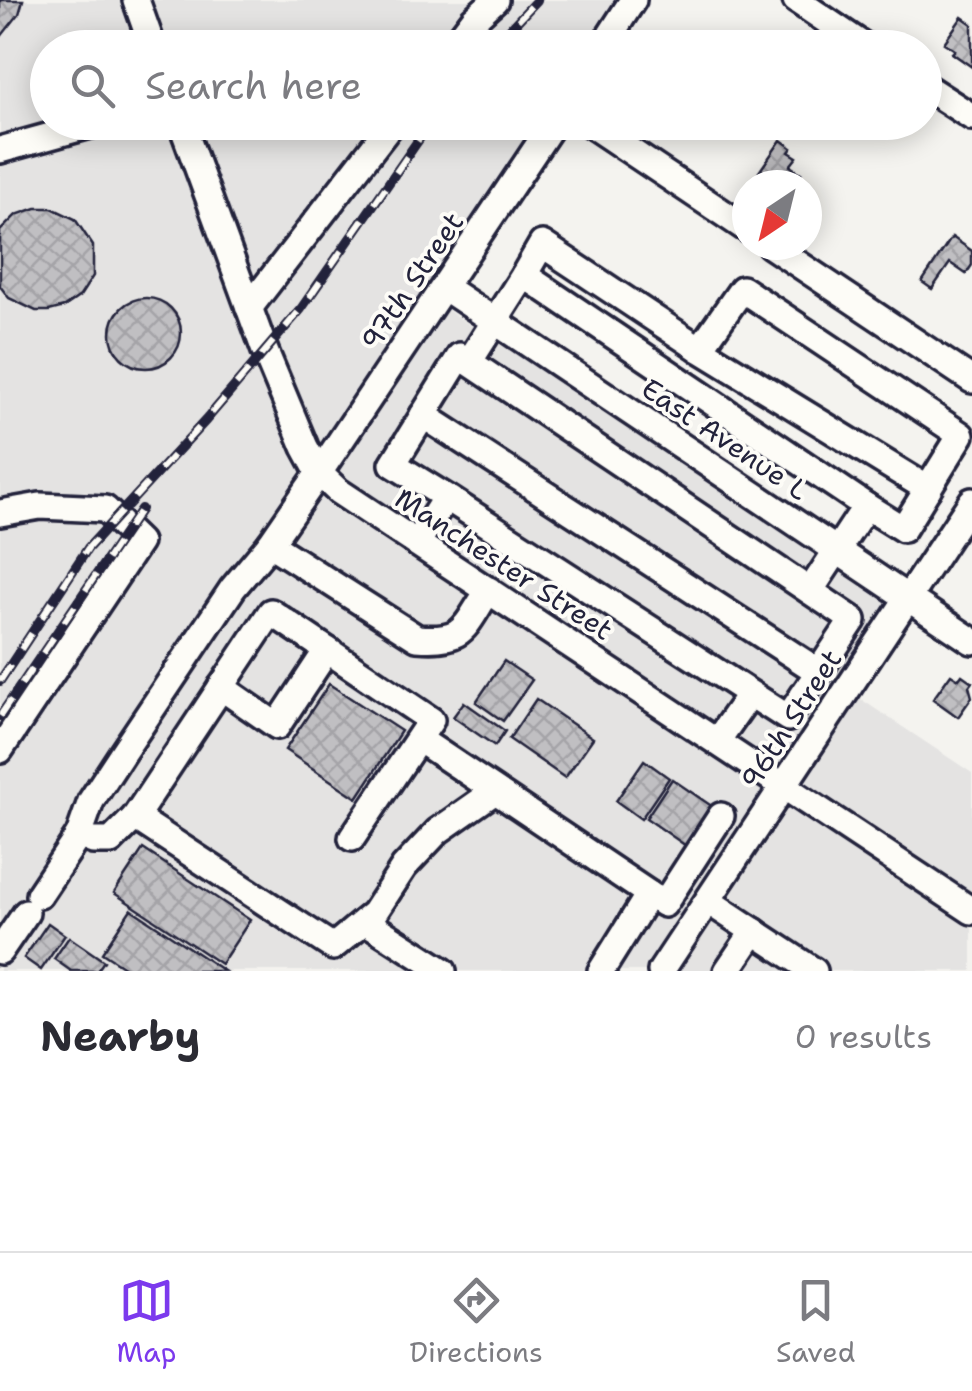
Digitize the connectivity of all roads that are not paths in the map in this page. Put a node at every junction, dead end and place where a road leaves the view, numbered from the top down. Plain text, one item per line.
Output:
1 (136, 0) edge
2 (495, 0) edge
3 (633, 0) edge
4 (796, 0) edge
5 (147, 30) edge
6 (468, 30) edge
7 (614, 30) edge
8 (840, 30) edge
9 (942, 98) edge
10 (972, 118) edge
11 (36, 140) edge
12 (188, 140) edge
13 (378, 140) edge
14 (542, 140) edge
15 (614, 140) edge
16 (0, 150) edge
17 (732, 220) edge
18 (792, 260) edge
19 (524, 276) junction
20 (444, 287) junction
21 (249, 308) junction
22 (495, 322) junction
23 (700, 349) junction
24 (469, 362) junction
25 (972, 380) edge
26 (424, 415) junction
27 (319, 473) junction
28 (928, 490) junction
29 (446, 497) junction
30 (972, 501) edge
31 (866, 506) junction
32 (0, 513) edge
33 (417, 543) junction
34 (270, 544) junction
35 (837, 550) junction
36 (489, 590) junction
37 (810, 591) junction
38 (908, 598) junction
39 (972, 641) edge
40 (327, 650) junction
41 (819, 672) junction
42 (221, 687) junction
43 (750, 694) junction
44 (717, 741) junction
45 (429, 746) dead end
46 (0, 750) edge
47 (784, 785) junction
48 (495, 791) junction
49 (721, 816) dead end
50 (135, 817) junction
51 (79, 834) junction
52 (352, 838) dead end
53 (649, 894) junction
54 (708, 901) junction
55 (972, 911) edge
56 (365, 921) junction
57 (754, 931) junction
58 (0, 951) edge
59 (429, 967) edge
60 (600, 971) edge
61 (661, 971) edge
62 (727, 971) edge
63 (814, 971) edge

1 - 5 street
2 - 6 street
3 - 7 street
4 - 8 street
9 - 10 street
11 - 16 street
12 - 21 street, Manchester Street
13 - 21 street
14 - 20 street, 97th Street
15 - 17 street
18 - 25 street
19 - 22 street
19 - 23 street
19 - 31 street
20 - 22 street, East Avenue L
20 - 27 street, 97th Street
21 - 27 street, Manchester Street
22 - 24 street
22 - 35 street, East Avenue L
23 - 28 street
23 - 28 street
24 - 26 street
24 - 37 street
26 - 29 street
26 - 41 street
27 - 33 street, Manchester Street
27 - 34 street, 97th Street
28 - 31 street
29 - 33 street
29 - 43 street
30 - 38 street, 96th Street
31 - 35 street
32 - 46 street
33 - 36 street, Manchester Street
34 - 36 street
34 - 51 street, 97th Street
35 - 37 street
35 - 38 street, East Avenue L
36 - 44 street, Manchester Street
37 - 41 street
38 - 39 street, East Avenue L
38 - 47 street, 96th Street
40 - 42 street
40 - 42 street
40 - 52 street
41 - 43 street
42 - 50 street
43 - 44 street
44 - 47 street, Manchester Street
45 - 48 street
47 - 54 street, 96th Street
47 - 55 street, Manchester Street
48 - 53 street
48 - 56 street
49 - 53 street
50 - 51 street
50 - 56 street
51 - 58 street, 97th Street
53 - 60 street
54 - 57 street
54 - 61 street, 96th Street
56 - 59 street
57 - 62 street
57 - 63 street

